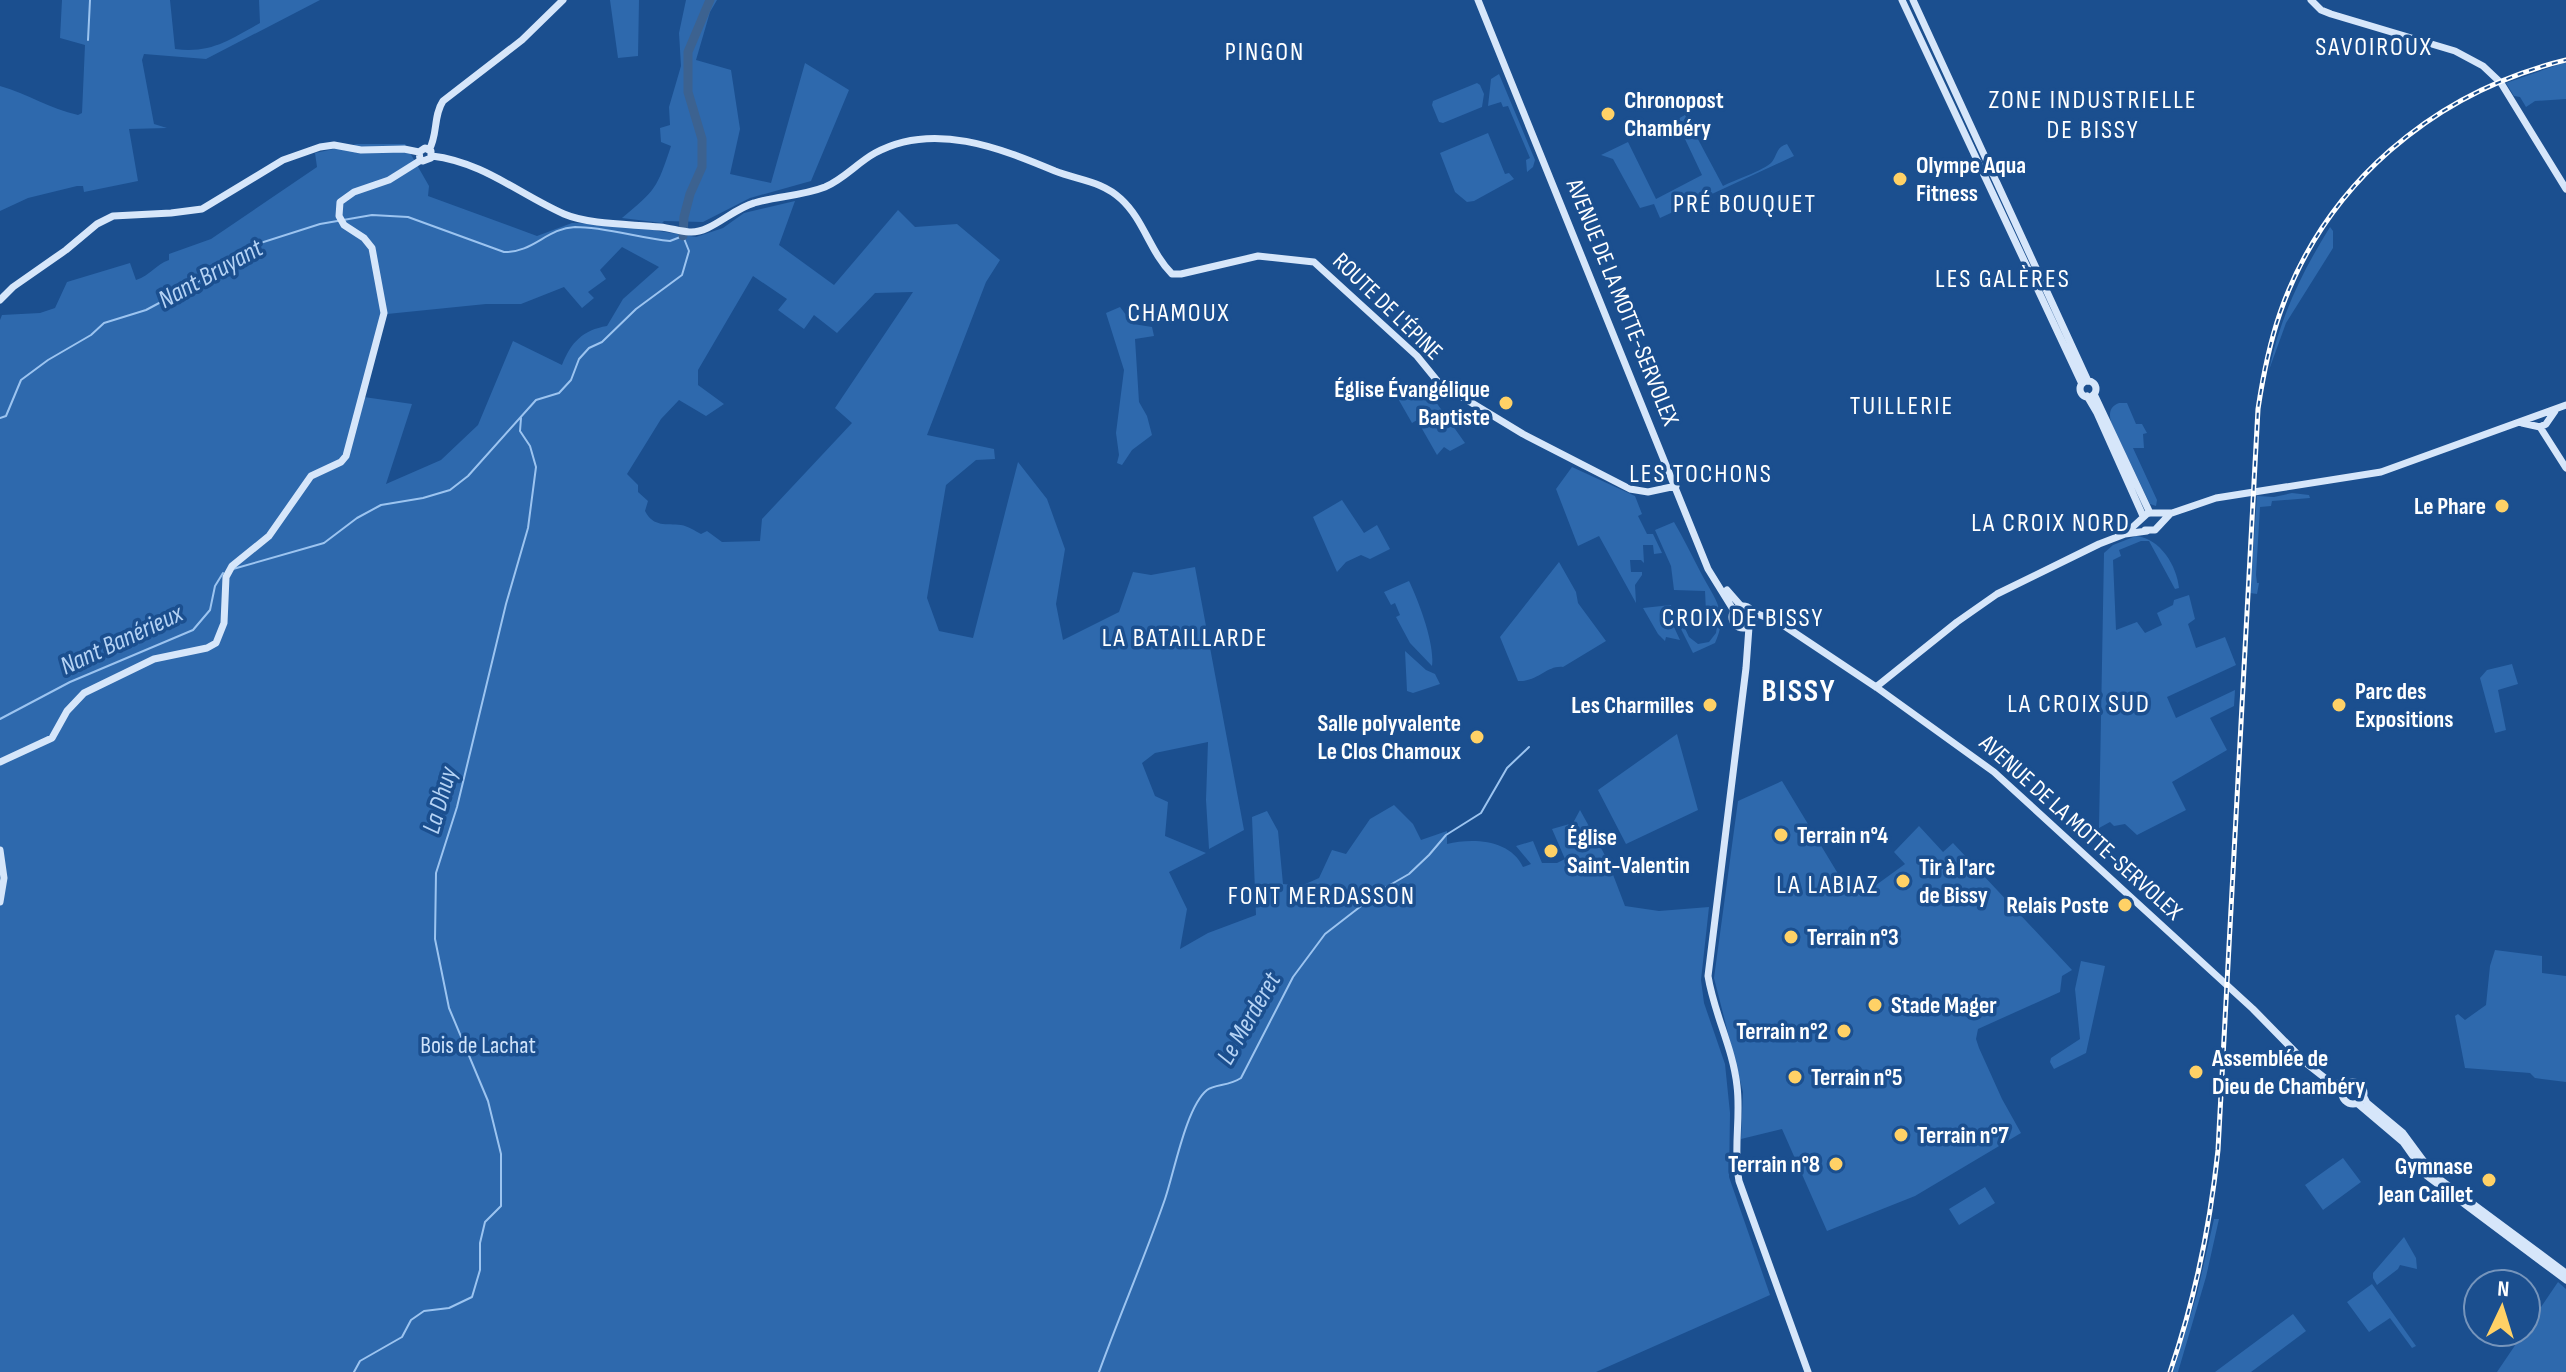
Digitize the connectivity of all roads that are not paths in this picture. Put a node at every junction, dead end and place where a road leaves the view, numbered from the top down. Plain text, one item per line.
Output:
1 (563, 0) edge
2 (1478, 0) edge
3 (1902, 0) edge
4 (1913, 0) edge
5 (2311, 0) edge
6 (431, 153) junction
7 (420, 156) junction
8 (2566, 189) edge
9 (0, 300) edge
10 (2085, 383) junction
11 (2090, 395) junction
12 (2566, 405) edge
13 (2541, 421) junction
14 (2566, 468) edge
15 (1676, 486) junction
16 (2172, 513) junction
17 (2147, 516) junction
18 (2158, 526) junction
19 (2147, 531) junction
20 (2125, 534) junction
21 (1737, 609) junction
22 (1753, 612) junction
23 (1751, 624) junction
24 (1782, 627) junction
25 (1739, 628) junction
26 (1747, 645) junction
27 (1876, 687) junction
28 (0, 762) edge
29 (0, 850) edge
30 (0, 902) edge
31 (2292, 1050) junction
32 (2306, 1068) junction
33 (2328, 1081) junction
34 (2343, 1089) junction
35 (2364, 1097) junction
36 (2357, 1103) junction
37 (2426, 1170) junction
38 (2566, 1273) edge
39 (2566, 1280) edge
40 (1808, 1372) edge

1 - 6 main road
2 - 15 main road, AVENUE DE LA MOTTE-SERVOLEX
3 - 10 main road
4 - 10 main road
5 - 8 main road
6 - 7 main road
6 - 15 main road, ROUTE DE L'ÉPINE
7 - 9 main road
7 - 28 main road
10 - 11 main road
10 - 11 main road
11 - 17 main road
12 - 13 main road
13 - 14 main road
13 - 16 main road
15 - 21 main road, AVENUE DE LA MOTTE-SERVOLEX
16 - 17 main road
16 - 18 main road
17 - 18 main road
17 - 19 main road
17 - 20 main road
18 - 19 main road
19 - 20 main road
20 - 27 main road
21 - 22 main road
21 - 25 main road
22 - 23 main road
22 - 24 main road, AVENUE DE LA MOTTE-SERVOLEX
23 - 24 main road, AVENUE DE LA MOTTE-SERVOLEX
23 - 25 main road
23 - 26 main road
24 - 27 main road, AVENUE DE LA MOTTE-SERVOLEX
25 - 26 main road
26 - 40 main road
27 - 31 main road, AVENUE DE LA MOTTE-SERVOLEX
29 - 30 main road
31 - 32 main road
31 - 33 main road
32 - 33 main road
32 - 34 main road
33 - 34 main road
34 - 35 main road
34 - 36 main road
35 - 36 main road
35 - 37 main road
36 - 37 main road
37 - 38 main road
37 - 39 main road

